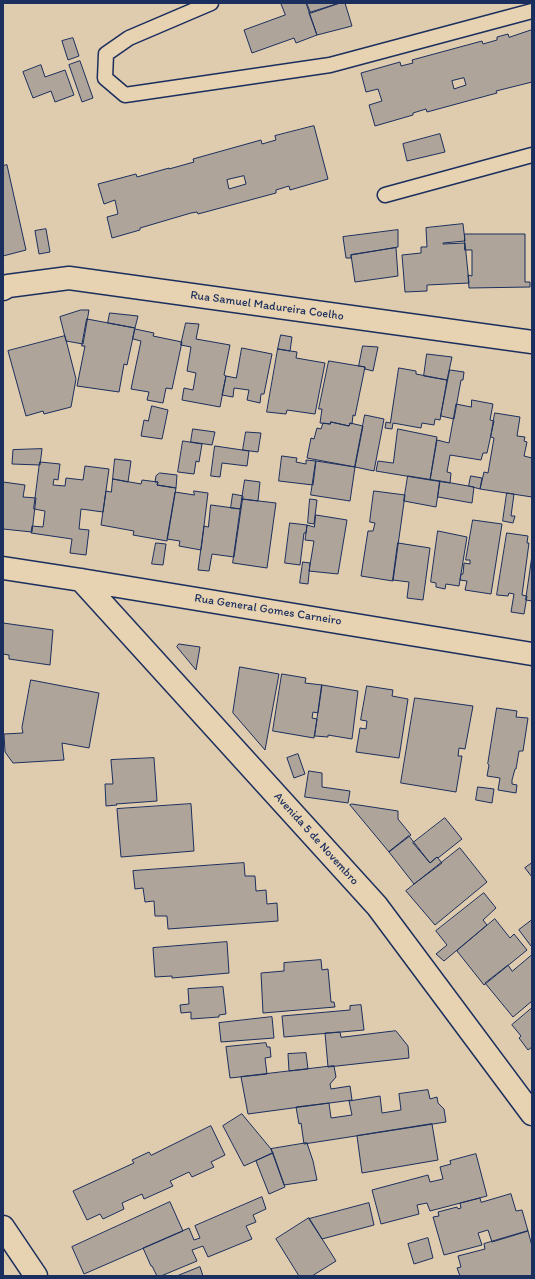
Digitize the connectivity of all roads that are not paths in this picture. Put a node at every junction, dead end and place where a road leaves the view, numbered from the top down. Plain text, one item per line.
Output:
1 (211, 3) edge
2 (532, 11) edge
3 (532, 156) edge
4 (385, 194) dead end
5 (3, 288) edge
6 (532, 342) edge
7 (3, 568) edge
8 (81, 580) junction
9 (532, 654) edge
10 (532, 1114) edge
11 (3, 1227) edge
12 (36, 1276) edge

1 - 2 lane
3 - 4 lane
5 - 6 street, Rua Samuel Madureira Coelho
7 - 8 street, Rua General Gomes Carneiro
8 - 9 street, Rua General Gomes Carneiro
8 - 10 street, Avenida 5 de Novembro
11 - 12 street

